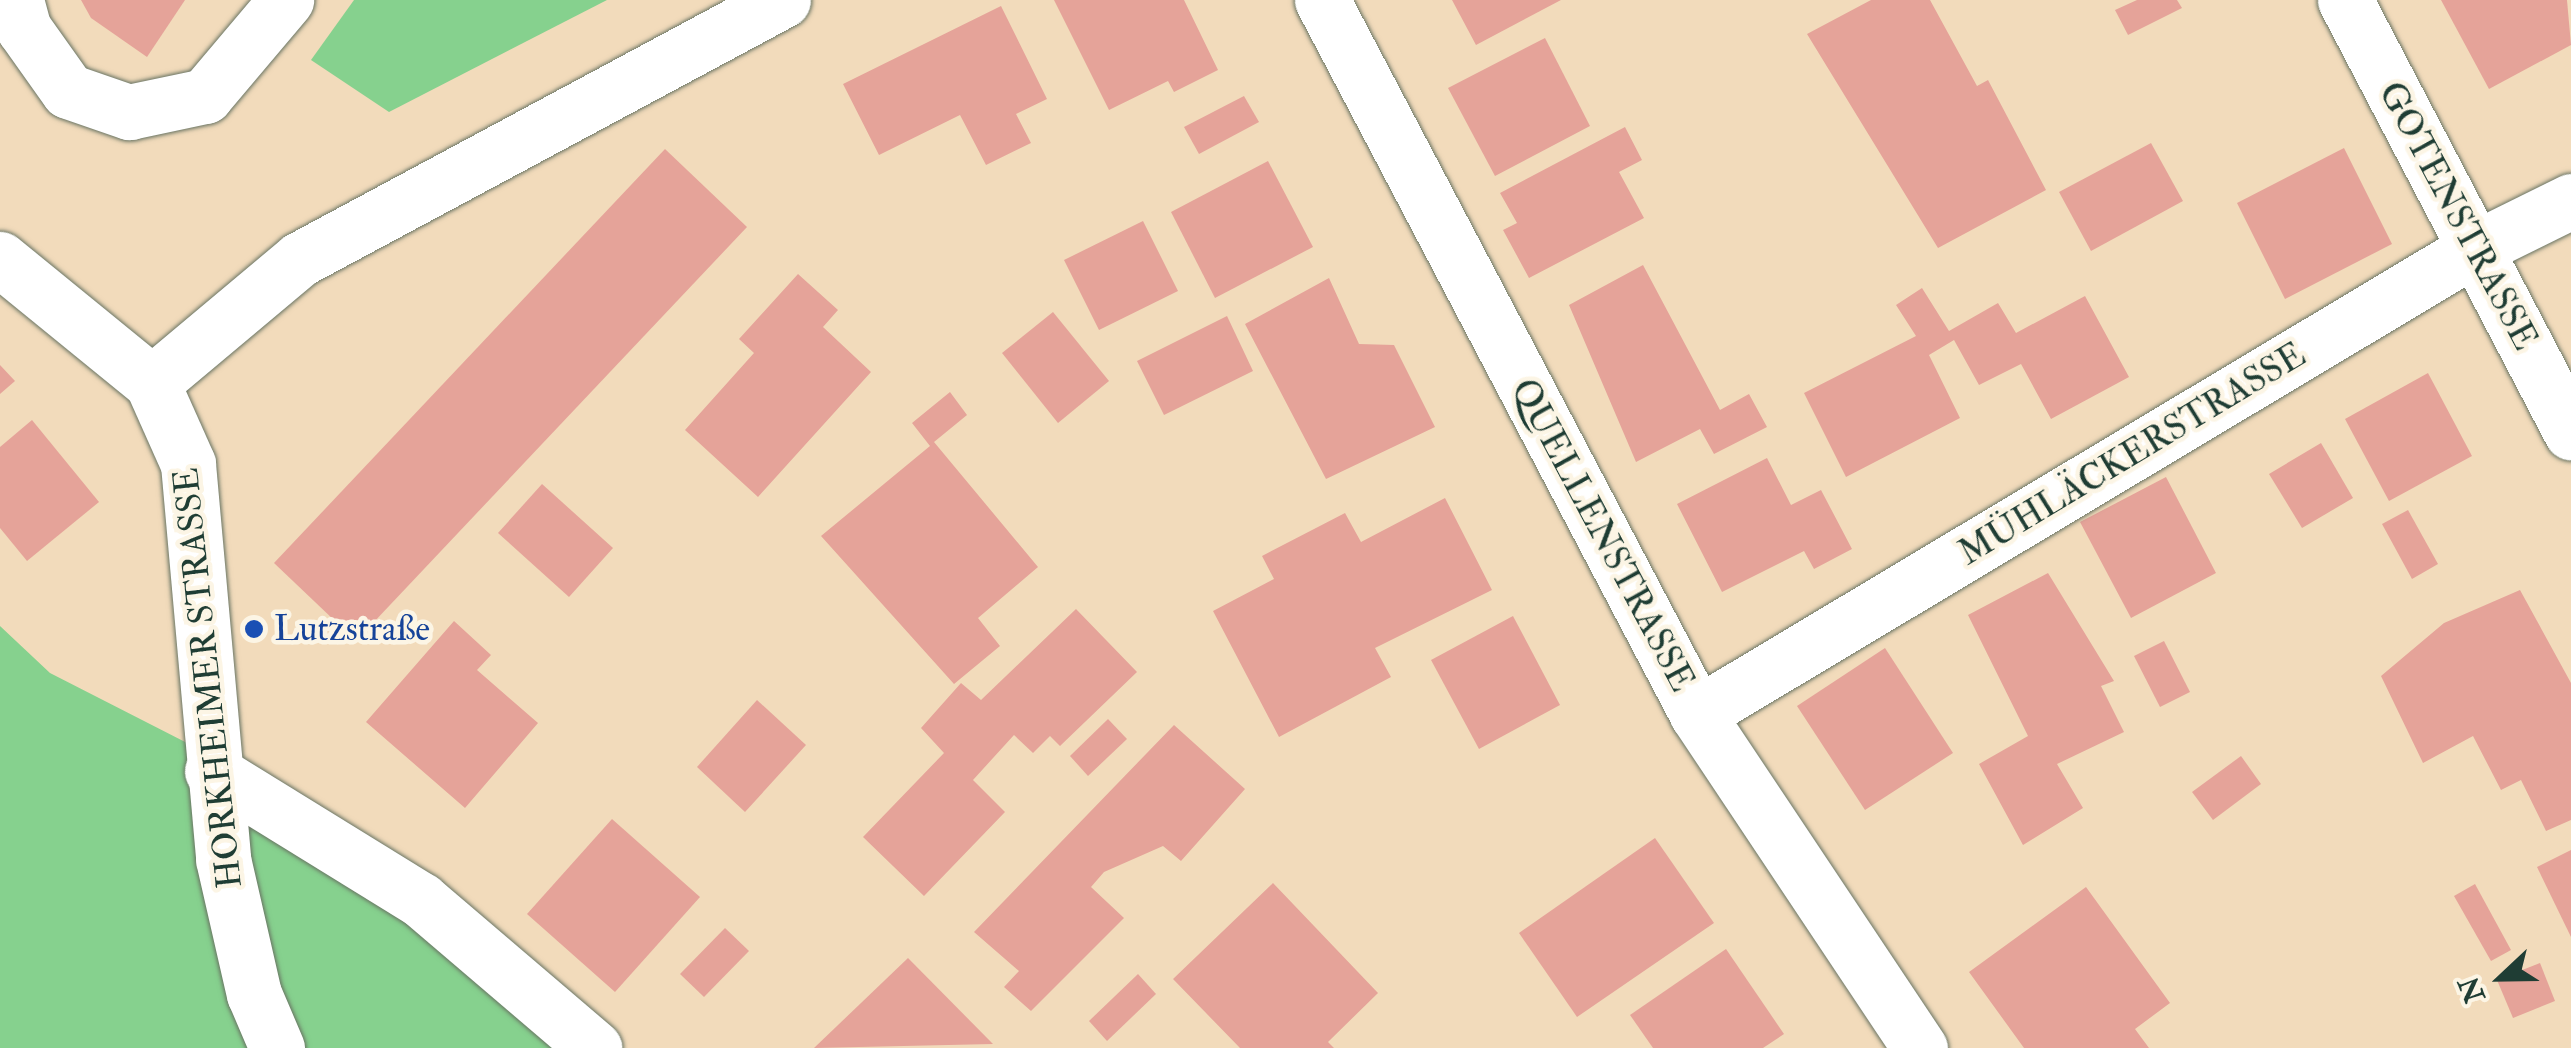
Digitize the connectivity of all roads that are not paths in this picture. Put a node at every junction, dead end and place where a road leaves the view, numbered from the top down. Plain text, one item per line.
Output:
1 (16, 0) edge
2 (286, 0) edge
3 (783, 0) edge
4 (1322, 0) edge
5 (2344, 0) edge
6 (2571, 201) edge
7 (2476, 248) junction
8 (0, 259) edge
9 (152, 383) junction
10 (2571, 432) edge
11 (1697, 714) junction
12 (212, 771) junction
13 (277, 1048) edge
14 (594, 1048) edge
15 (1920, 1048) edge

1 - 2 street
3 - 9 street
4 - 11 street, QUELLENSTRASSE
5 - 7 street, GOTENSTRASSE
6 - 7 street, MÜHLÄCKERSTRASSE
7 - 10 street, GOTENSTRASSE
7 - 11 street, MÜHLÄCKERSTRASSE
8 - 9 street, HORKHEIMER STRASSE
9 - 12 street, HORKHEIMER STRASSE
11 - 15 street, QUELLENSTRASSE
12 - 13 street, HORKHEIMER STRASSE
12 - 14 street

